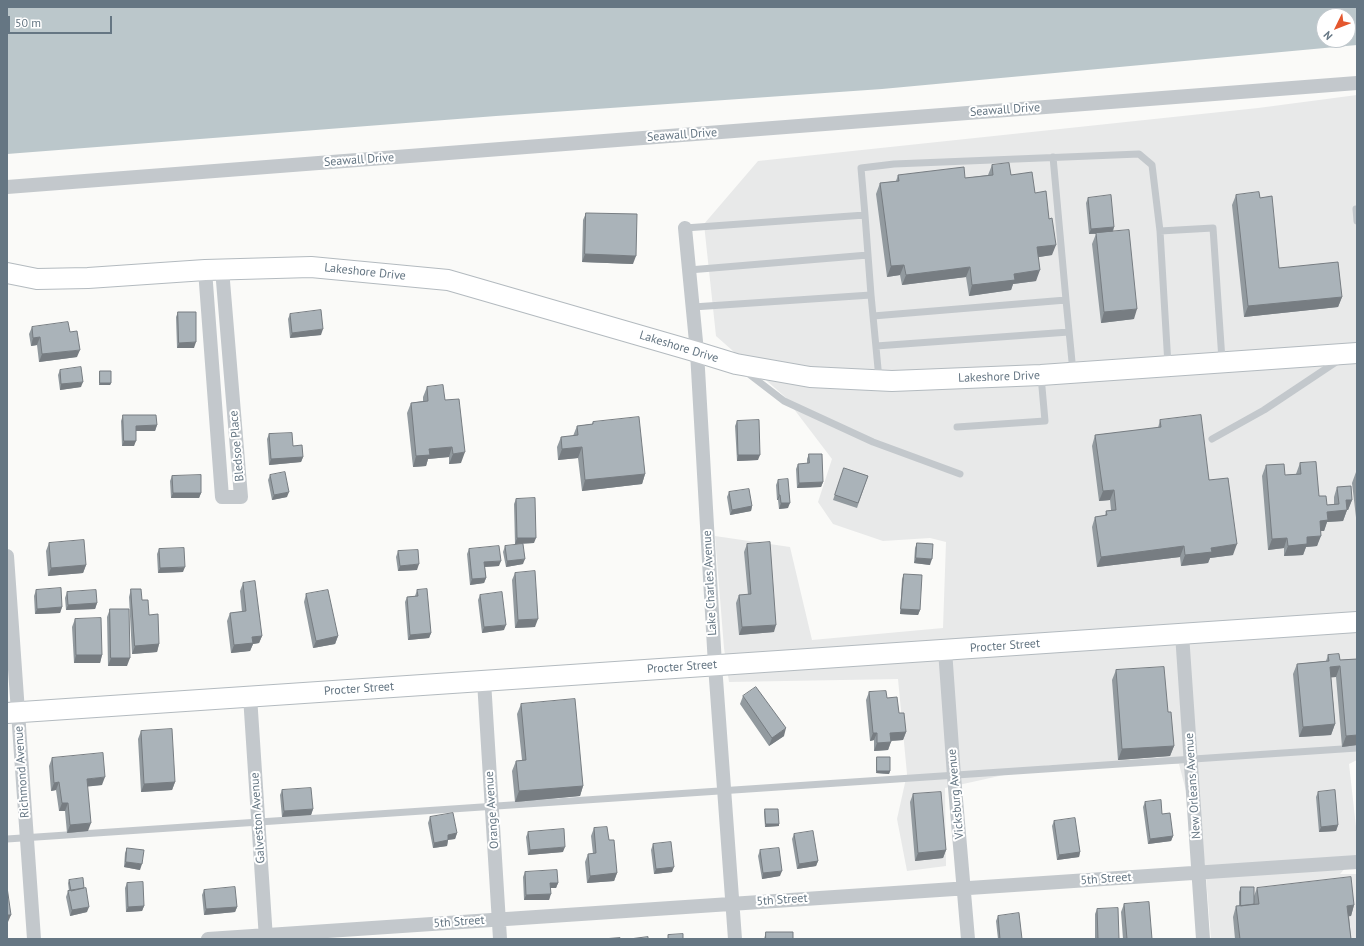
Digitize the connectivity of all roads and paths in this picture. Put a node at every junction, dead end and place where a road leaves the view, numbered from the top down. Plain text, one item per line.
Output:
1 (1357, 83) edge
2 (1053, 157) junction
3 (7, 188) edge
4 (1356, 209) edge
5 (865, 215) junction
6 (1357, 221) edge
7 (685, 228) joint
8 (1160, 232) junction
9 (868, 255) junction
10 (214, 269) junction
11 (689, 270) junction
12 (7, 273) edge
13 (871, 295) junction
14 (1066, 300) junction
15 (693, 307) junction
16 (873, 316) junction
17 (1069, 332) junction
18 (876, 346) junction
19 (696, 352) junction
20 (1352, 354) edge
21 (1222, 363) junction
22 (736, 364) junction
23 (1168, 367) junction
24 (1073, 373) junction
25 (1041, 375) junction
26 (879, 380) junction
27 (958, 427) dead end
28 (1212, 439) dead end
29 (960, 474) dead end
30 (7, 556) edge
31 (8, 587) edge
32 (1357, 622) edge
33 (1182, 634) junction
34 (945, 650) junction
35 (715, 665) junction
36 (484, 680) junction
37 (250, 696) junction
38 (12, 712) edge
39 (1357, 748) edge
40 (1191, 759) junction
41 (954, 776) junction
42 (724, 790) junction
43 (491, 806) junction
44 (258, 822) junction
45 (26, 838) junction
46 (7, 839) edge
47 (1357, 862) edge
48 (1198, 873) junction
49 (964, 888) junction
50 (732, 904) junction
51 (499, 919) junction
52 (266, 937) edge
53 (34, 939) edge
54 (208, 939) edge
55 (500, 939) edge
56 (735, 939) edge
57 (968, 939) edge
58 (1203, 939) edge

1 - 3 street, Seawall Drive
2 - 5 lane
2 - 8 lane
2 - 14 lane
4 - 6 lane
5 - 7 lane
5 - 9 lane
7 - 11 street, Lake Charles Avenue
8 - 21 lane
8 - 23 lane
9 - 11 lane
9 - 13 lane
10 - 10 street, Bledsoe Place
10 - 12 street, Lakeshore Drive
10 - 19 street, Lakeshore Drive
11 - 15 street, Lake Charles Avenue
13 - 15 lane
13 - 16 lane
14 - 16 lane
14 - 17 lane
15 - 19 street, Lake Charles Avenue
16 - 18 lane
17 - 18 lane
17 - 24 lane
18 - 26 lane
19 - 22 street, Lakeshore Drive
19 - 35 street, Lake Charles Avenue
20 - 21 street, Lakeshore Drive
20 - 28 lane
21 - 23 street, Lakeshore Drive
22 - 26 street, Lakeshore Drive
22 - 29 lane
23 - 24 street, Lakeshore Drive
24 - 25 street, Lakeshore Drive
25 - 26 street, Lakeshore Drive
25 - 27 lane
30 - 31 street, Richmond Avenue
31 - 38 street, Richmond Avenue
32 - 33 street, Procter Street
33 - 34 street, Procter Street
33 - 40 street, New Orleans Avenue
34 - 35 street, Procter Street
34 - 41 street, Vicksburg Avenue
35 - 36 street, Procter Street
35 - 42 street, Lake Charles Avenue
36 - 37 street, Procter Street
36 - 43 street, Orange Avenue
37 - 38 street, Procter Street
37 - 44 street, Galveston Avenue
38 - 45 street, Richmond Avenue
39 - 40 lane
40 - 41 lane
40 - 48 street, New Orleans Avenue
41 - 42 lane
41 - 49 street, Vicksburg Avenue
42 - 43 lane
42 - 50 street, Lake Charles Avenue
43 - 44 lane
43 - 51 street, Orange Avenue
44 - 45 lane
44 - 52 street, Galveston Avenue
45 - 46 lane
45 - 53 street, Richmond Avenue
47 - 48 street, 5th Street
48 - 49 street, 5th Street
48 - 58 street, New Orleans Avenue
49 - 50 street, 5th Street
49 - 57 street, Vicksburg Avenue
50 - 51 street, 5th Street
50 - 56 street, Lake Charles Avenue
51 - 52 street, 5th Street
51 - 55 street, Orange Avenue
52 - 54 street, 5th Street

